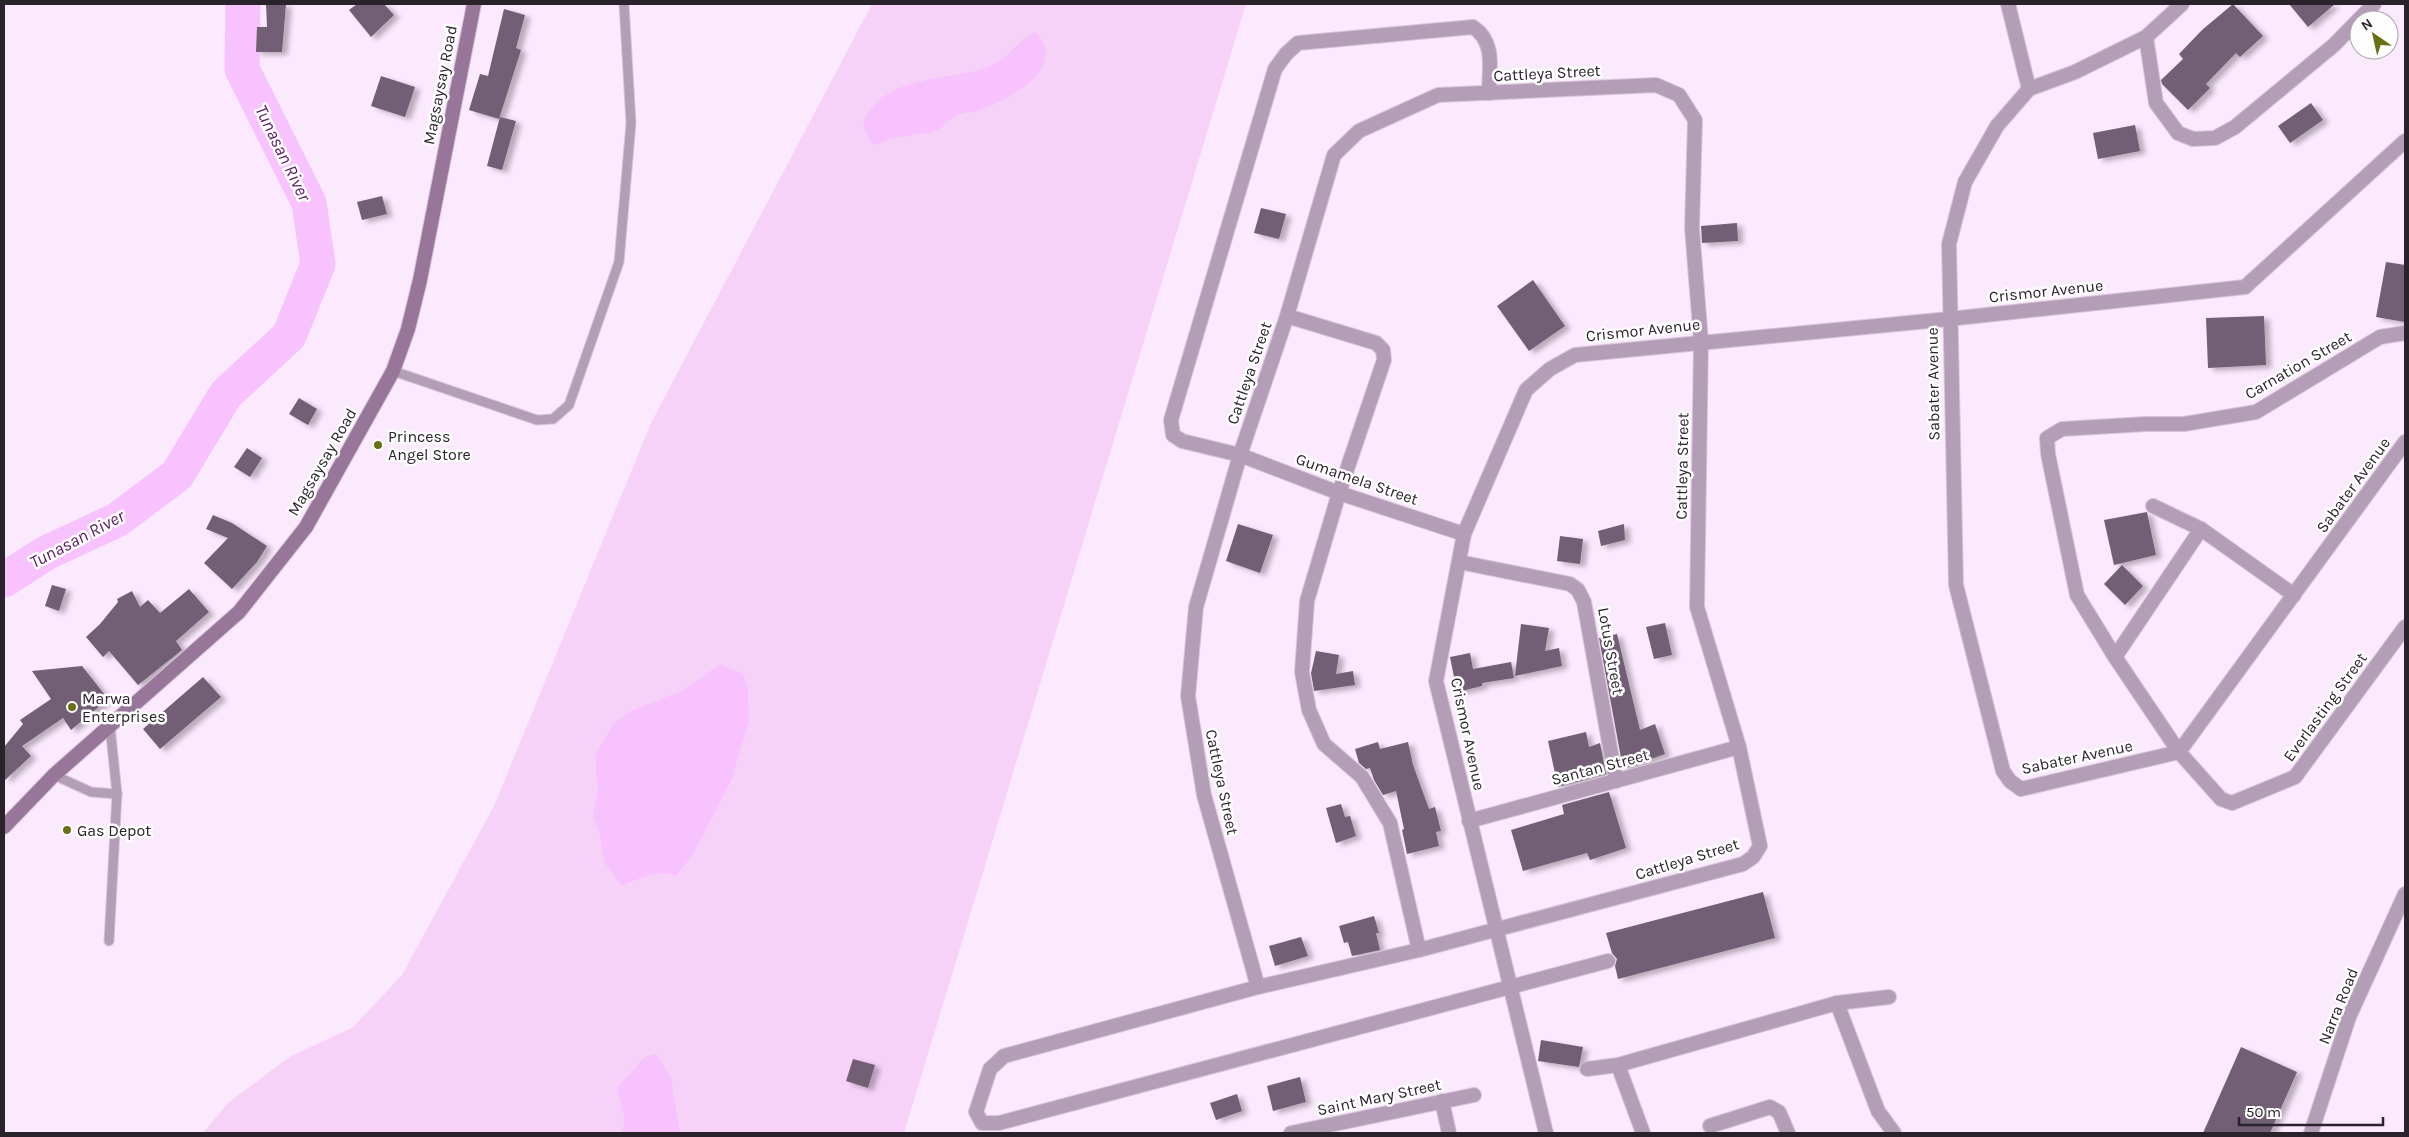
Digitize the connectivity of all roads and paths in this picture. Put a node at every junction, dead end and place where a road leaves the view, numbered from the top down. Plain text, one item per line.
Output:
1 (474, 4) edge
2 (624, 4) edge
3 (2008, 4) edge
4 (2182, 4) edge
5 (2374, 4) edge
6 (2146, 37) junction
7 (2029, 90) junction
8 (1489, 93) junction
9 (2405, 141) edge
10 (1287, 316) junction
11 (1949, 319) junction
12 (2405, 333) edge
13 (1701, 341) junction
14 (393, 371) junction
15 (2405, 442) edge
16 (1240, 455) junction
17 (1339, 494) junction
18 (2153, 506) dead end
19 (2201, 529) junction
20 (1464, 534) junction
21 (1459, 562) junction
22 (2294, 595) junction
23 (2405, 627) edge
24 (2115, 657) junction
25 (110, 726) junction
26 (1739, 747) junction
27 (2179, 752) junction
28 (54, 774) junction
29 (1616, 781) junction
30 (117, 794) junction
31 (1469, 821) junction
32 (4, 827) edge
33 (2405, 894) edge
34 (1498, 930) junction
35 (109, 941) dead end
36 (1419, 950) junction
37 (1608, 961) dead end
38 (1258, 987) junction
39 (1511, 987) junction
40 (1890, 997) dead end
41 (1837, 1004) junction
42 (1618, 1065) junction
43 (1587, 1069) dead end
44 (1474, 1095) dead end
45 (1442, 1101) junction
46 (1710, 1126) dead end
47 (1291, 1133) edge
48 (1449, 1133) edge
49 (1546, 1133) edge
50 (1642, 1133) edge
51 (1788, 1133) edge
52 (1894, 1133) edge
53 (2311, 1133) edge

1 - 14 main road, Magsaysay Road
2 - 14 lane
3 - 7 street
4 - 6 street
5 - 6 street
6 - 7 street
7 - 11 street
8 - 10 street, Cattleya Street
8 - 13 street, Cattleya Street
8 - 16 street, Gumamela Street
9 - 11 street, Crismor Avenue
10 - 16 street, Cattleya Street
10 - 17 street
11 - 13 street, Crismor Avenue
11 - 27 street, Sabater Avenue
12 - 24 street, Carnation Street
13 - 20 street, Crismor Avenue
13 - 26 street, Cattleya Street
14 - 25 main road, Magsaysay Road
15 - 22 street, Sabater Avenue
16 - 17 street, Gumamela Street
16 - 38 street, Cattleya Street
17 - 20 street, Gumamela Street
17 - 36 street
18 - 19 street
19 - 22 street
19 - 24 street
20 - 21 street, Crismor Avenue
21 - 29 street, Lotus Street
21 - 31 street, Crismor Avenue
22 - 27 street, Sabater Avenue
23 - 27 street, Everlasting Street
24 - 27 street
25 - 28 main road, Magsaysay Road
25 - 30 lane
26 - 29 street, Santan Street
26 - 34 street, Cattleya Street
28 - 30 lane
28 - 32 main road, Magsaysay Road
29 - 31 street, Santan Street
30 - 35 lane
31 - 34 street, Crismor Avenue
33 - 53 street, Narra Road
34 - 36 street, Cattleya Street
34 - 39 street, Crismor Avenue
36 - 38 street, Cattleya Street
37 - 39 street
38 - 39 street
39 - 49 street, Crismor Avenue
40 - 41 street
41 - 42 street
41 - 52 street
42 - 43 street
42 - 50 street
44 - 45 street, Saint Mary Street
45 - 47 street, Saint Mary Street
45 - 48 street
46 - 51 street

